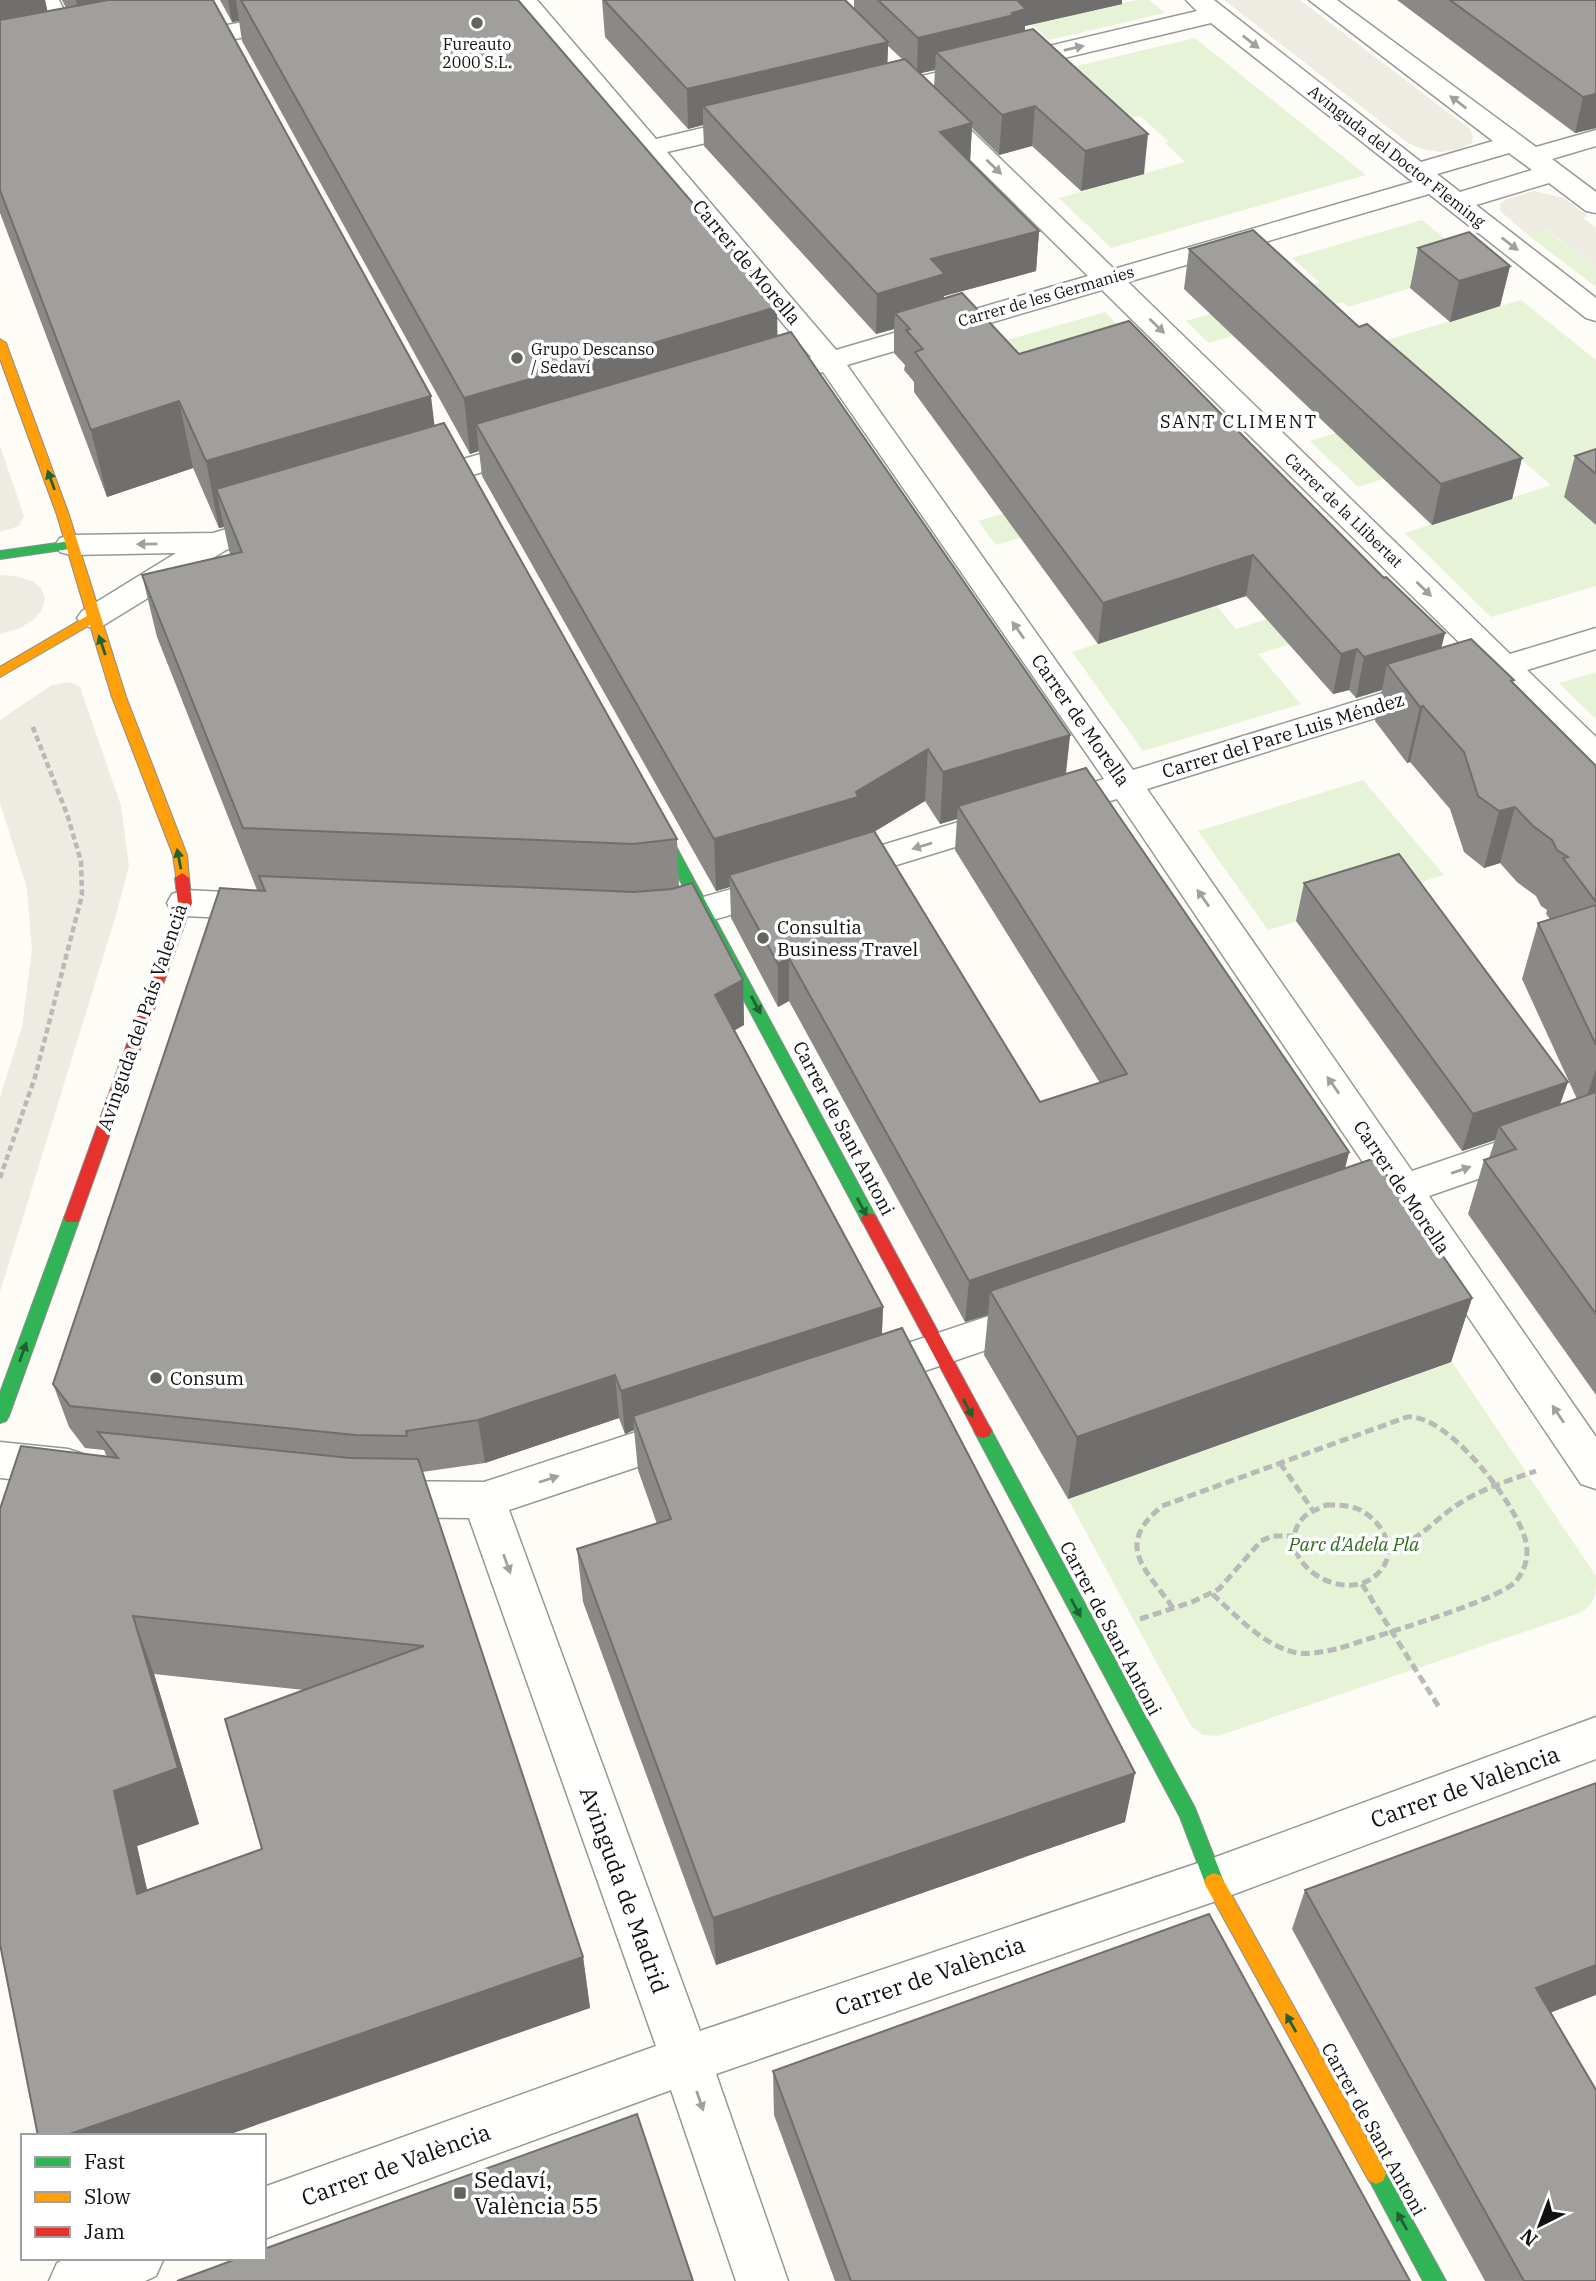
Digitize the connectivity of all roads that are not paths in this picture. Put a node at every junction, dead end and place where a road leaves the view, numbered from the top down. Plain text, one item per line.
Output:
1 (47, 0) edge
2 (524, 0) edge
3 (1321, 0) edge
4 (1207, 7) edge
5 (317, 16) edge
6 (153, 47) edge
7 (102, 57) edge
8 (76, 62) junction
9 (889, 65) edge
10 (51, 67) edge
11 (912, 87) junction
12 (857, 100) edge
13 (777, 118) edge
14 (1596, 138) edge
15 (650, 148) junction
16 (1532, 158) junction
17 (1436, 186) junction
18 (1596, 205) edge
19 (1107, 278) junction
20 (1596, 312) edge
21 (0, 343) edge
22 (830, 361) junction
23 (783, 374) edge
24 (562, 439) edge
25 (394, 489) edge
26 (304, 516) edge
27 (215, 543) junction
28 (71, 545) junction
29 (0, 555) edge
30 (93, 618) junction
31 (1596, 638) edge
32 (1502, 666) junction
33 (0, 673) edge
34 (1596, 757) edge
35 (1125, 784) junction
36 (644, 799) edge
37 (1075, 799) edge
38 (1035, 811) edge
39 (185, 903) junction
40 (303, 908) edge
41 (706, 911) junction
42 (637, 922) edge
43 (1596, 1124) edge
44 (1404, 1189) junction
45 (1350, 1208) edge
46 (1068, 1305) edge
47 (938, 1351) junction
48 (839, 1383) edge
49 (0, 1416) edge
50 (726, 1420) edge
51 (0, 1460) edge
52 (108, 1471) edge
53 (1596, 1471) edge
54 (337, 1495) edge
55 (484, 1500) junction
56 (1596, 1738) edge
57 (1213, 1880) junction
58 (686, 2060) junction
59 (266, 2212) edge
60 (133, 2260) edge
61 (75, 2281) edge
62 (762, 2281) edge
63 (1435, 2281) edge

1 - 8 street
2 - 15 street, Carrer de Morella
16 -> 3 street
11 -> 4 street
4 -> 17 street, Avinguda del Doctor Fleming
5 - 6 street
7 - 8 street
8 - 10 street
9 - 11 street, Carrer de la Llibertat
11 - 12 street
11 -> 19 street, Carrer de la Llibertat
13 - 15 street
14 - 16 street, Carrer de les Germanies
15 - 22 street, Carrer de Morella
16 - 17 street, Carrer de les Germanies
16 - 17 street, Carrer de les Germanies
16 - 18 street
17 - 19 street, Carrer de les Germanies
17 -> 20 street, Avinguda del Doctor Fleming
19 - 22 street, Carrer de les Germanies
19 -> 32 street, Carrer de la Llibertat
28 -> 21 street, Avinguda del País Valencià
22 - 23 street, Carrer de les Germanies
35 -> 22 street, Carrer de Morella
24 - 25 street
26 - 27 street
27 -> 28 street
27 - 30 street
28 - 29 street
28 - 30 street, Avinguda del País Valencià
30 - 33 street
39 -> 30 street, Avinguda del País Valencià
31 - 32 street, Carrer del Pare Luis Méndez
32 - 34 street, Carrer de la Llibertat
32 - 35 street, Carrer del Pare Luis Méndez
35 - 37 street, Carrer del Pare Luis Méndez
44 -> 35 street, Carrer de Morella
36 - 41 street, Carrer de Sant Antoni
38 -> 41 street
39 - 40 street
49 -> 39 street, Avinguda del País Valencià
41 - 42 street
41 -> 47 street, Carrer de Sant Antoni
44 -> 43 street
44 - 45 street
53 -> 44 street, Carrer de Morella
46 - 47 street
47 - 48 street
47 -> 57 street, Carrer de Sant Antoni
55 -> 50 street
51 - 52 street
54 - 55 street
55 -> 58 street, Avinguda de Madrid
56 - 57 street, Carrer de València
57 - 58 street, Carrer de València
63 -> 57 street, Carrer de Sant Antoni
58 - 59 street, Carrer de València
58 -> 62 street, Avinguda de Madrid
60 - 61 street

